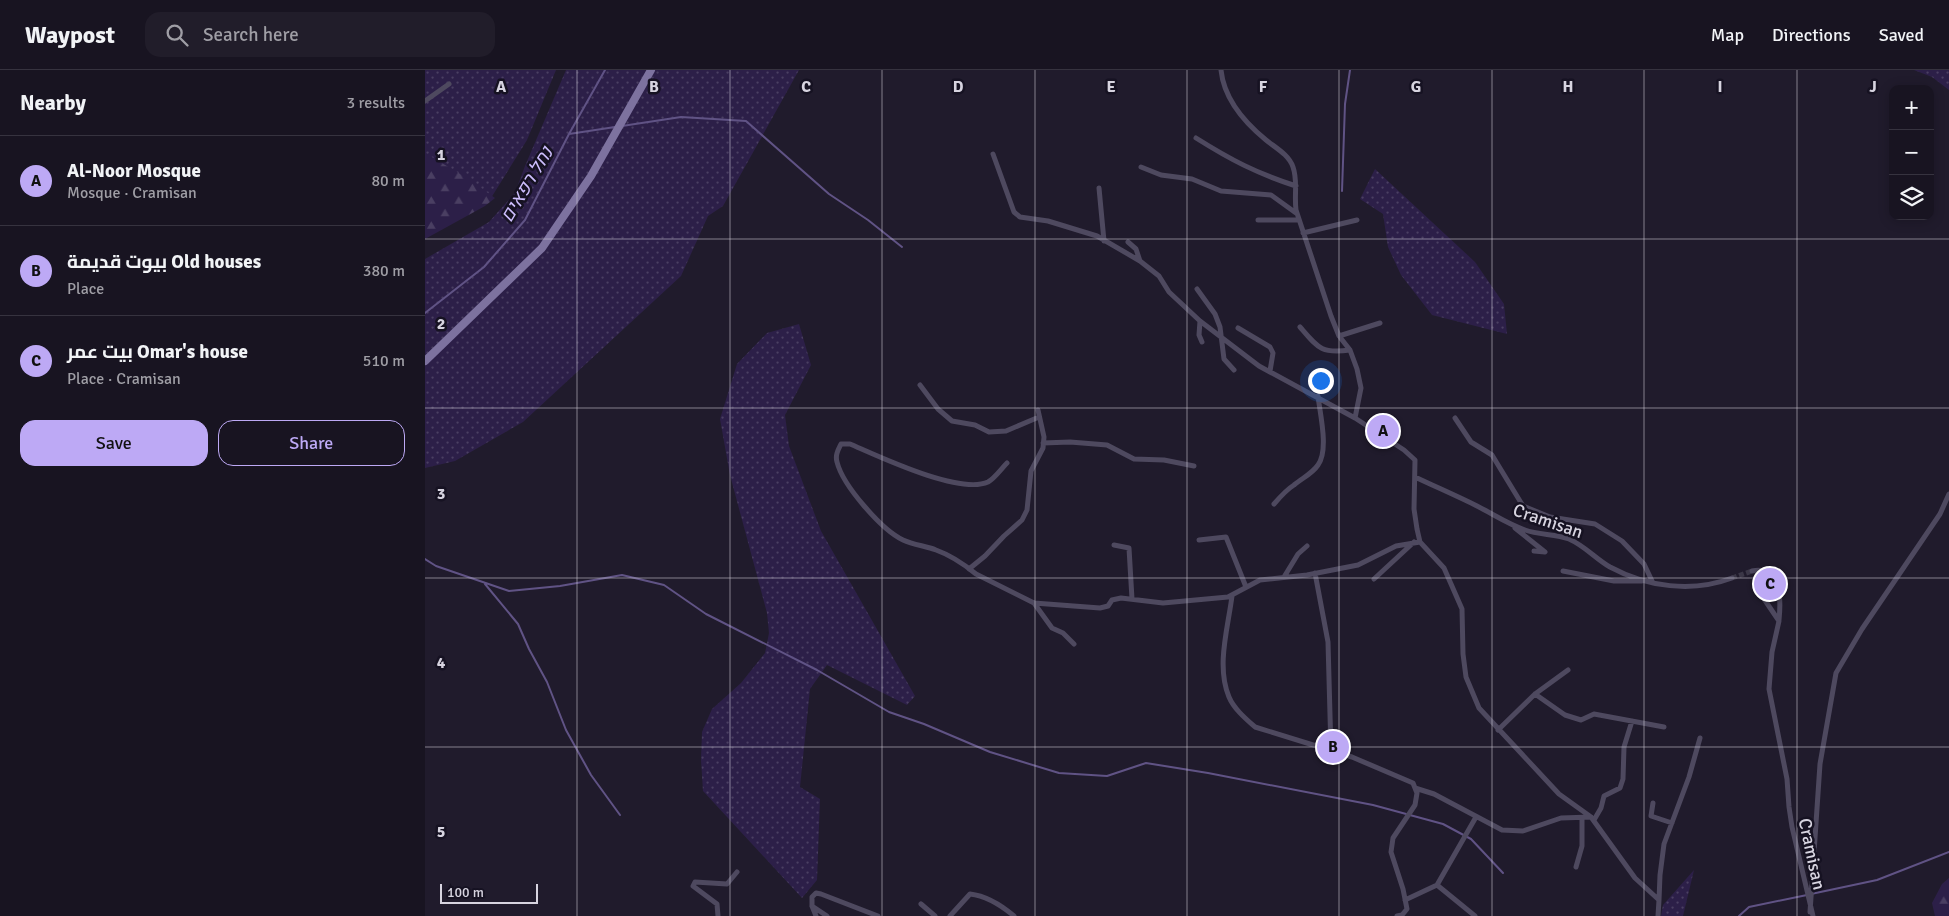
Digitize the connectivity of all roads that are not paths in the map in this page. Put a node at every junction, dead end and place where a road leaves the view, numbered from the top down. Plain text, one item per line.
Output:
1 (651, 70) edge
2 (1220, 71) edge
3 (449, 84) dead end
4 (425, 101) edge
5 (1196, 138) dead end
6 (993, 154) dead end
7 (1141, 167) dead end
8 (1296, 186) junction
9 (1099, 188) dead end
10 (1297, 213) junction
11 (1258, 220) dead end
12 (1299, 220) junction
13 (1357, 220) dead end
14 (1303, 233) junction
15 (1104, 240) junction
16 (1128, 242) dead end
17 (1140, 261) junction
18 (1197, 290) dead end
19 (1201, 321) junction
20 (1380, 323) dead end
21 (1300, 327) dead end
22 (1238, 328) dead end
23 (1339, 336) junction
24 (1222, 338) junction
25 (1202, 342) dead end
26 (1350, 350) junction
27 (425, 361) edge
28 (1234, 370) dead end
29 (1270, 371) junction
30 (920, 385) dead end
31 (1318, 396) junction
32 (1038, 410) dead end
33 (1039, 416) junction
34 (1355, 418) junction
35 (1455, 418) dead end
36 (1043, 443) junction
37 (1007, 463) dead end
38 (1194, 466) dead end
39 (1415, 477) junction
40 (1949, 494) edge
41 (1274, 504) dead end
42 (1509, 524) junction
43 (1199, 540) dead end
44 (1417, 542) junction
45 (1114, 545) dead end
46 (1307, 546) dead end
47 (1534, 551) dead end
48 (969, 568) junction
49 (1563, 571) dead end
50 (1753, 571) tunnel mouth
51 (1315, 573) junction
52 (1284, 577) junction
53 (1732, 578) tunnel mouth
54 (1374, 579) dead end
55 (1650, 582) junction
56 (1246, 587) junction
57 (1760, 592) dead end
58 (1232, 596) junction
59 (1132, 599) junction
60 (1034, 603) junction
61 (1779, 620) junction
62 (1074, 644) dead end
63 (1568, 670) dead end
64 (1535, 694) junction
65 (1632, 720) junction
66 (1664, 727) dead end
67 (1499, 730) junction
68 (1700, 738) dead end
69 (1331, 750) junction
70 (1415, 788) junction
71 (1653, 803) dead end
72 (1476, 817) junction
73 (1582, 818) junction
74 (1592, 819) junction
75 (1672, 823) junction
76 (1575, 867) dead end
77 (737, 872) dead end
78 (1437, 885) junction
79 (1405, 900) junction
80 (1659, 900) junction
81 (921, 904) dead end
82 (812, 906) junction
83 (1811, 914) edge
84 (718, 916) edge
85 (816, 916) edge
86 (827, 916) edge
87 (879, 916) edge
88 (935, 916) edge
89 (950, 916) edge
90 (1014, 916) edge
91 (1397, 916) edge
92 (1475, 916) edge
93 (1658, 916) edge

1 - 27 main road
2 - 8 street
3 - 4 street
5 - 8 street
6 - 15 street
7 - 10 street
8 - 10 street
9 - 15 street
10 - 12 street
11 - 12 street
12 - 14 street
13 - 14 street
14 - 23 street
15 - 17 street
16 - 17 street
17 - 19 street
18 - 24 street
19 - 24 street
19 - 25 street
20 - 23 street
21 - 26 street
22 - 29 street
23 - 26 street
24 - 28 street
24 - 29 street
26 - 34 street
29 - 31 street
30 - 33 street
31 - 34 street
31 - 41 street
32 - 33 street
33 - 36 street
34 - 39 street
35 - 55 street
36 - 38 street
36 - 48 street
37 - 48 street
39 - 42 street, Cramisan
39 - 44 street
40 - 83 street
42 - 47 street
42 - 55 street, Cramisan
43 - 56 street
44 - 51 street
44 - 54 street
44 - 67 street
45 - 59 street
46 - 52 street
48 - 60 street
49 - 55 street
50 - 61 street, Cramisan
51 - 52 street
51 - 69 street
52 - 56 street
53 - 55 street, Cramisan
56 - 58 street
57 - 61 street
58 - 59 street
58 - 69 street
59 - 60 street
60 - 62 street
61 - 83 street, Cramisan
63 - 64 street
64 - 65 street
64 - 67 street
65 - 66 street
65 - 74 street
67 - 74 street
68 - 75 street
69 - 70 street
70 - 72 street
70 - 79 street
71 - 75 street
72 - 73 street
72 - 78 street
73 - 74 street
73 - 76 street
74 - 80 street
75 - 80 street
77 - 84 street
78 - 79 street
78 - 92 street
79 - 91 street
80 - 93 street
81 - 88 street
82 - 85 street
82 - 86 street
82 - 87 street
89 - 90 street

